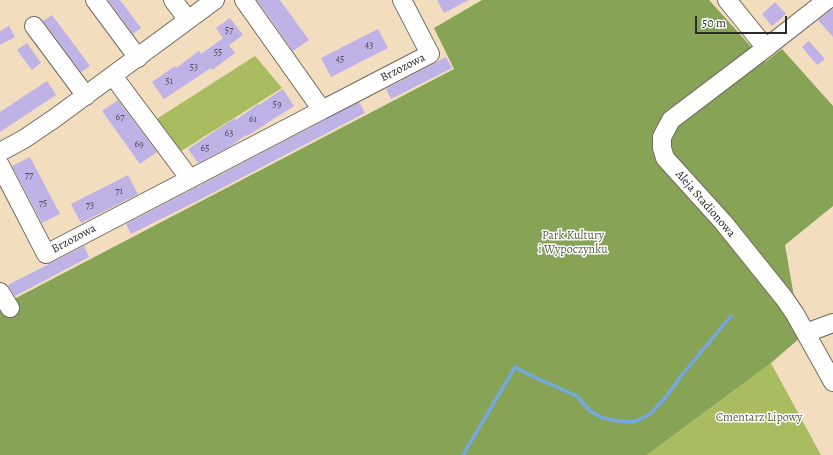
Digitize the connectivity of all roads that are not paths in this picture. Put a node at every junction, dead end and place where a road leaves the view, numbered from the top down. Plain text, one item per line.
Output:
1 (95, 0) edge
2 (173, 0) edge
3 (215, 0) edge
4 (244, 0) edge
5 (402, 0) edge
6 (727, 0) edge
7 (827, 0) edge
8 (188, 20) junction
9 (34, 26) dead end
10 (766, 48) junction
11 (138, 58) junction
12 (113, 76) junction
13 (86, 96) junction
14 (322, 110) junction
15 (0, 152) edge
16 (0, 166) edge
17 (190, 178) junction
18 (0, 292) edge
19 (10, 308) dead end
20 (833, 323) edge
21 (806, 333) junction
22 (833, 382) edge

1 - 11 street
2 - 8 street
3 - 8 street
4 - 14 street
5 - 14 street, Brzozowa
6 - 10 street
7 - 10 street, Aleja Stadionowa
8 - 11 street
9 - 13 street
10 - 21 street, Aleja Stadionowa
11 - 12 street
12 - 13 street
12 - 17 street
13 - 15 street
14 - 17 street, Brzozowa
16 - 17 street, Brzozowa
18 - 19 street
20 - 21 street
21 - 22 street, Aleja Stadionowa

